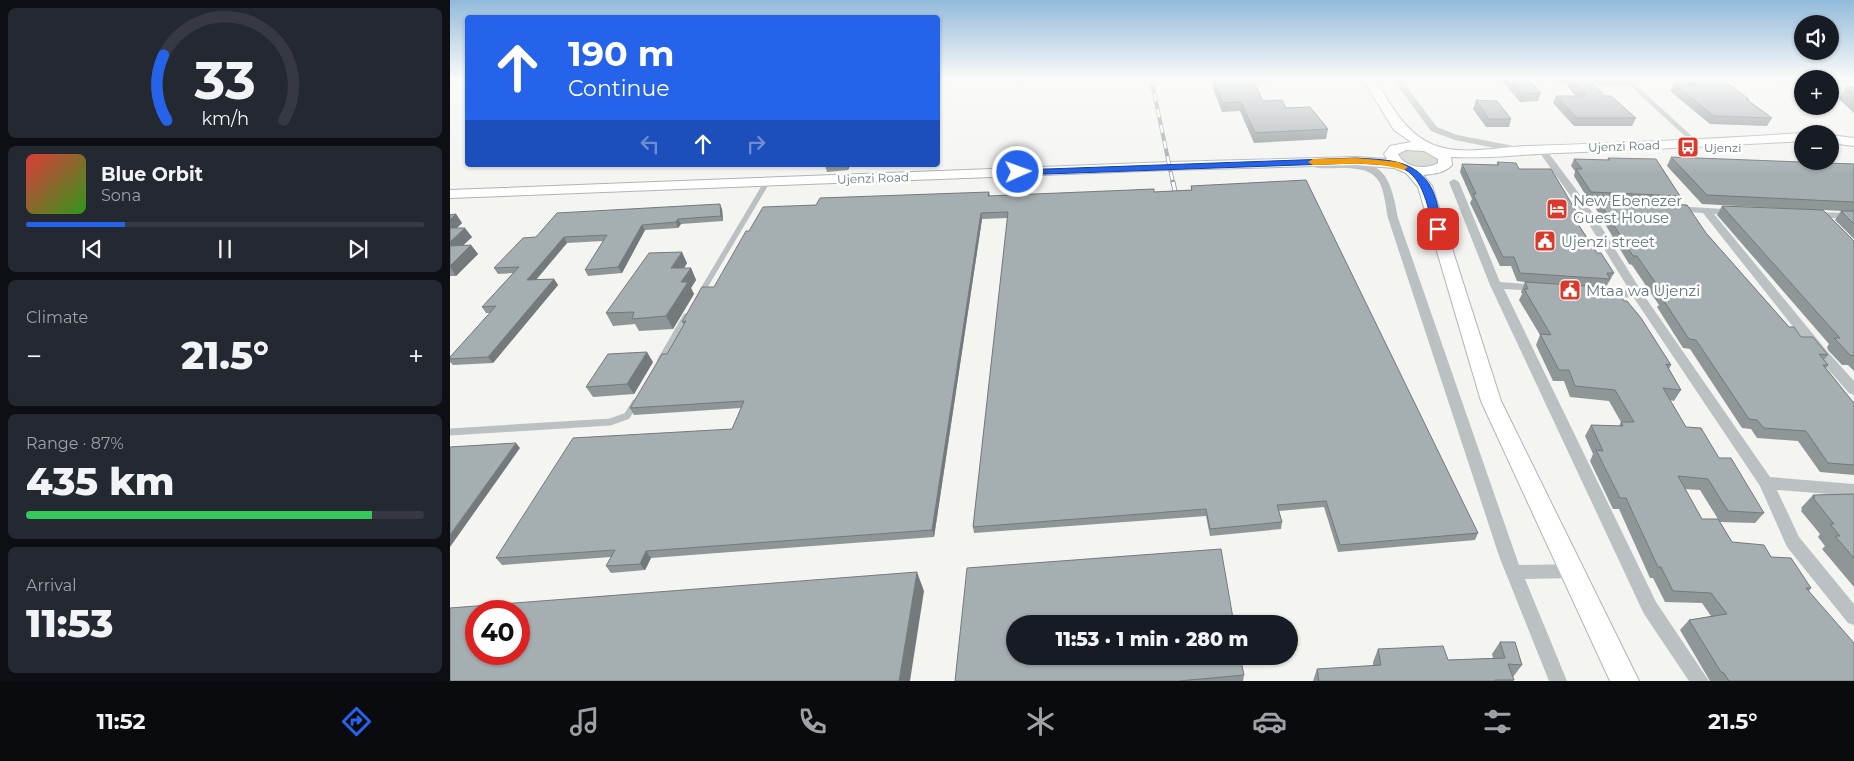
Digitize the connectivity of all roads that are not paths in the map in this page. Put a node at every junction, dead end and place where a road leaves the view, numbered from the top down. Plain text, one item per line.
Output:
1 (1388, 110) edge
2 (1420, 110) edge
3 (1660, 110) edge
4 (1399, 127) junction
5 (1794, 138) edge
6 (1839, 140) edge
7 (1854, 142) edge
8 (1697, 144) junction
9 (1541, 149) junction
10 (1432, 150) junction
11 (1519, 150) junction
12 (1476, 154) junction
13 (1400, 159) junction
14 (1235, 164) junction
15 (1435, 174) junction
16 (767, 182) junction
17 (1454, 182) dead end
18 (450, 194) edge
19 (1668, 209) edge
20 (1706, 211) junction
21 (1744, 212) edge
22 (1802, 214) edge
23 (1821, 215) junction
24 (1854, 216) edge
25 (1834, 228) edge
26 (1496, 285) junction
27 (1553, 289) edge
28 (1591, 292) edge
29 (1638, 295) junction
30 (697, 299) edge
31 (692, 308) edge
32 (657, 366) edge
33 (1854, 390) edge
34 (637, 400) edge
35 (450, 432) edge
36 (1766, 483) junction
37 (1854, 490) edge
38 (1572, 571) junction
39 (1514, 572) junction
40 (1854, 618) edge
41 (1558, 681) edge
42 (1625, 681) edge
43 (1700, 681) edge

1 - 4 street
2 - 11 street
3 - 8 lane
4 - 10 street
4 - 13 street
5 - 8 street, Ujenzi Road
6 - 7 street
8 - 9 street, Ujenzi Road
9 - 11 street, Ujenzi Road
9 - 29 street
10 - 12 street, Ujenzi Road
10 - 13 street, Ujenzi Road
10 - 15 street
11 - 12 street, Ujenzi Road
12 - 15 street
13 - 14 street, Ujenzi Road
13 - 15 street
14 - 16 street, Ujenzi Road
14 - 39 street
15 - 38 street
16 - 18 street, Ujenzi Road
16 - 30 lane
17 - 26 street
19 - 20 street
20 - 21 street
20 - 33 street
22 - 23 street
23 - 24 street
23 - 25 street
26 - 27 street
26 - 43 street
28 - 29 street
29 - 36 street
31 - 32 lane
34 - 35 lane
36 - 37 street
36 - 40 street
38 - 39 street
38 - 42 street
39 - 41 street

